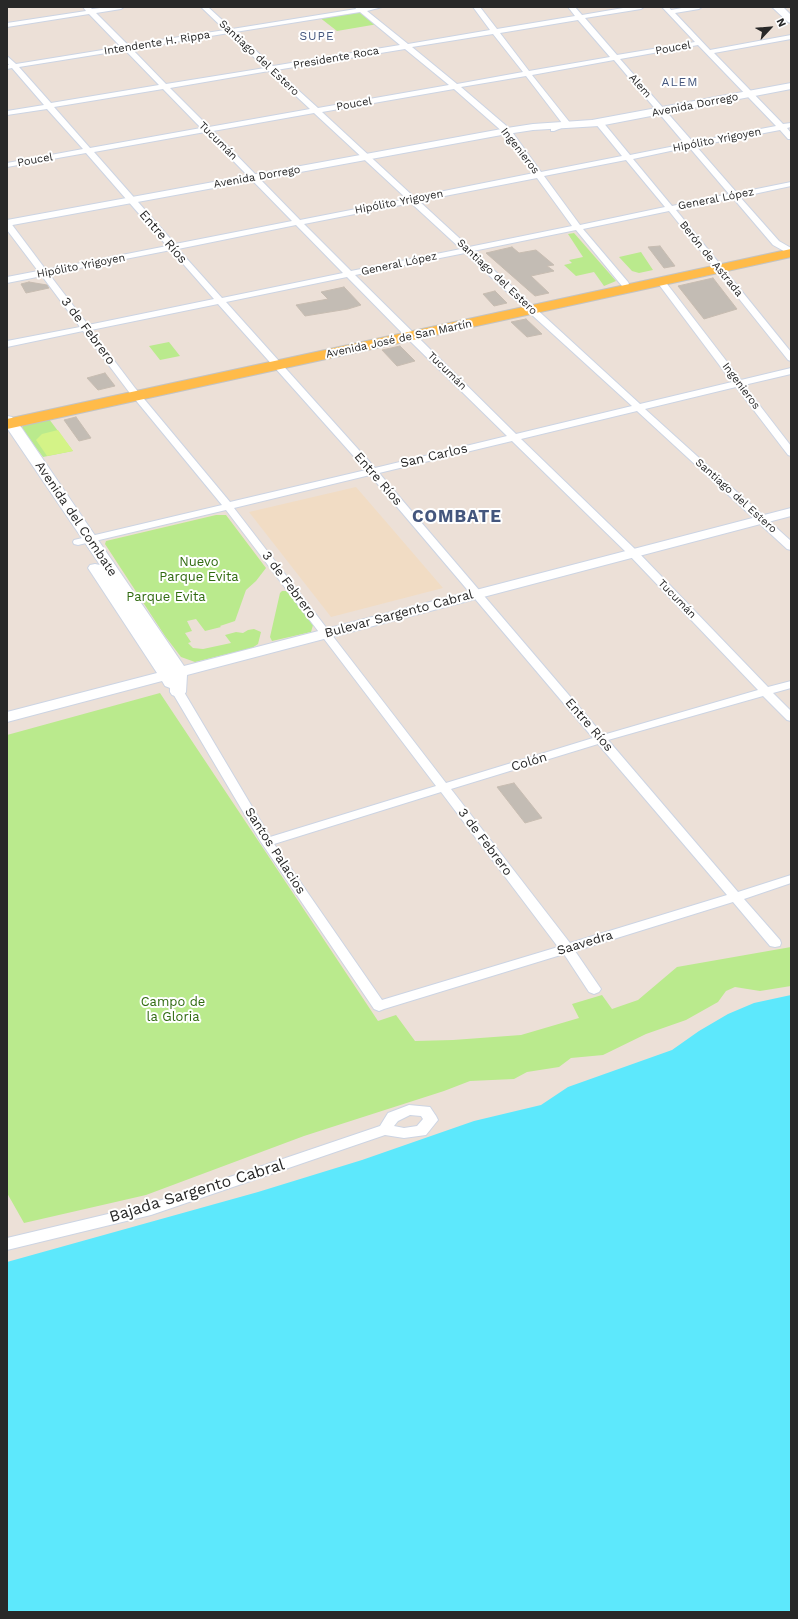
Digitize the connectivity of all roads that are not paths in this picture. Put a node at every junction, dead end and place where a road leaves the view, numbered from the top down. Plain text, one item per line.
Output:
1 (121, 7) edge
2 (204, 7) edge
3 (379, 7) edge
4 (476, 7) edge
5 (571, 7) edge
6 (641, 7) edge
7 (699, 7) edge
8 (777, 7) edge
9 (360, 8) edge
10 (89, 9) edge
11 (668, 9) edge
12 (579, 16) junction
13 (791, 20) edge
14 (7, 25) edge
15 (230, 31) junction
16 (495, 31) junction
17 (791, 37) edge
18 (700, 43) junction
19 (406, 46) junction
20 (127, 48) junction
21 (709, 52) junction
22 (7, 58) edge
23 (615, 58) junction
24 (11, 67) edge
25 (271, 69) junction
26 (527, 74) junction
27 (455, 86) junction
28 (791, 86) edge
29 (164, 87) junction
30 (750, 94) junction
31 (49, 106) junction
32 (316, 110) junction
33 (661, 111) junction
34 (7, 113) edge
35 (599, 123) junction
36 (566, 124) junction
37 (791, 126) edge
38 (781, 127) junction
39 (554, 129) junction
40 (207, 130) junction
41 (507, 131) junction
42 (791, 137) edge
43 (690, 145) junction
44 (88, 150) junction
45 (366, 157) junction
46 (627, 158) junction
47 (7, 165) edge
48 (540, 176) junction
49 (254, 177) junction
50 (791, 184) edge
51 (736, 195) junction
52 (131, 200) junction
53 (412, 200) junction
54 (670, 208) junction
55 (298, 222) junction
56 (7, 223) edge
57 (577, 227) junction
58 (173, 248) junction
59 (468, 250) junction
60 (789, 251) edge
61 (717, 267) junction
62 (45, 273) junction
63 (349, 274) junction
64 (7, 280) edge
65 (661, 282) junction
66 (625, 284) junction
67 (219, 300) junction
68 (529, 307) junction
69 (85, 328) junction
70 (408, 334) junction
71 (7, 344) edge
72 (791, 358) edge
73 (276, 362) junction
74 (791, 371) edge
75 (739, 383) junction
76 (135, 393) junction
77 (638, 408) junction
78 (8, 424) edge
79 (514, 437) junction
80 (791, 453) edge
81 (372, 471) junction
82 (228, 506) junction
83 (791, 512) edge
84 (791, 522) edge
85 (766, 523) junction
86 (83, 540) junction
87 (791, 547) edge
88 (637, 557) junction
89 (480, 598) junction
90 (329, 637) junction
91 (174, 680) junction
92 (791, 684) edge
93 (766, 691) junction
94 (7, 717) edge
95 (791, 718) edge
96 (7, 726) edge
97 (602, 739) junction
98 (444, 788) junction
99 (267, 842) junction
100 (791, 879) edge
101 (736, 897) junction
102 (775, 943) dead end
103 (567, 949) junction
104 (594, 989) dead end
105 (378, 1006) joint
106 (385, 1130) dead end
107 (7, 1244) edge

1 - 10 street
2 - 15 street, Santiago del Estero
3 - 9 street, Intendente H. Rippa
4 - 16 street
5 - 12 street, Alem
6 - 12 street, Presidente Roca
7 - 11 street
8 - 13 main road
9 - 15 street, Intendente H. Rippa
9 - 19 street, Ingenieros
10 - 14 street
10 - 20 street, Tucumán
11 - 18 street
12 - 16 street, Presidente Roca
12 - 23 street, Alem
15 - 20 street, Intendente H. Rippa
15 - 25 street, Santiago del Estero
16 - 19 street, Presidente Roca
16 - 26 street
17 - 21 street, Poucel
18 - 21 street
18 - 23 street, Poucel
19 - 25 street, Presidente Roca
19 - 27 street, Ingenieros
20 - 24 street, Intendente H. Rippa
20 - 29 street, Tucumán
21 - 30 street
22 - 24 street, Entre Ríos
23 - 26 street, Poucel
23 - 33 street, Alem
24 - 31 street, Entre Ríos
25 - 29 street, Presidente Roca
25 - 32 street, Santiago del Estero
26 - 27 street, Poucel
26 - 36 street
27 - 32 street, Poucel
27 - 41 street, Ingenieros
28 - 30 main road, Avenida Dorrego
29 - 31 street, Presidente Roca
29 - 40 street, Tucumán
30 - 33 main road, Avenida Dorrego
30 - 38 street
31 - 34 street, Presidente Roca
31 - 44 street, Entre Ríos
32 - 40 street, Poucel
32 - 45 street, Santiago del Estero
33 - 35 main road, Avenida Dorrego
33 - 43 street, Alem
35 - 36 main road, Avenida Dorrego
35 - 39 main road, Avenida Dorrego
35 - 46 street, Berón de Astrada
36 - 39 street
36 - 41 main road, Avenida Dorrego
37 - 38 street, Hipólito Yrigoyen
38 - 42 street
38 - 43 street, Hipólito Yrigoyen
39 - 41 main road, Avenida Dorrego
40 - 44 street, Poucel
40 - 49 street, Tucumán
41 - 45 main road, Avenida Dorrego
41 - 48 street, Ingenieros
43 - 46 street, Hipólito Yrigoyen
43 - 51 street, Alem
44 - 47 street, Poucel
44 - 52 street, Entre Ríos
45 - 49 main road, Avenida Dorrego
45 - 53 street, Santiago del Estero
46 - 48 street, Hipólito Yrigoyen
46 - 54 street, Berón de Astrada
48 - 53 street, Hipólito Yrigoyen
48 - 57 street, Ingenieros
49 - 52 main road, Avenida Dorrego
49 - 55 street, Tucumán
50 - 51 street, General López
51 - 54 street, General López
51 - 60 street, Alem
52 - 56 main road, Avenida Dorrego
52 - 58 street, Entre Ríos
53 - 55 street, Hipólito Yrigoyen
53 - 59 street, Santiago del Estero
54 - 57 street, General López
54 - 61 street, Berón de Astrada
55 - 58 street, Hipólito Yrigoyen
55 - 63 street, Tucumán
56 - 62 street, 3 de Febrero
57 - 59 street, General López
57 - 66 street, Ingenieros
58 - 62 street, Hipólito Yrigoyen
58 - 67 street, Entre Ríos
59 - 63 street, General López
59 - 68 street, Santiago del Estero
60 - 61 main road, Avenida José de San Martín
61 - 65 main road, Avenida José de San Martín
61 - 66 main road, Avenida José de San Martín
61 - 72 street, Berón de Astrada
62 - 64 street, Hipólito Yrigoyen
62 - 69 street, 3 de Febrero
63 - 67 street, General López
63 - 70 street, Tucumán
65 - 68 main road, Avenida José de San Martín
65 - 75 street, Ingenieros
66 - 68 main road, Avenida José de San Martín
67 - 69 street, General López
67 - 73 street, Entre Ríos
68 - 70 main road, Avenida José de San Martín
68 - 77 street, Santiago del Estero
69 - 71 street, General López
69 - 76 street, 3 de Febrero
70 - 73 main road, Avenida José de San Martín
70 - 79 street, Tucumán
73 - 76 main road, Avenida José de San Martín
73 - 81 street, Entre Ríos
74 - 75 street, San Carlos
75 - 77 street, San Carlos
75 - 80 street, Ingenieros
76 - 78 main road, Avenida José de San Martín
76 - 82 street, 3 de Febrero
77 - 79 street, San Carlos
77 - 85 street, Santiago del Estero
78 - 86 main road, Avenida del Combate
79 - 81 street, San Carlos
79 - 88 street, Tucumán
81 - 82 street, San Carlos
81 - 89 street, Entre Ríos
82 - 86 street, San Carlos
82 - 90 street, 3 de Febrero
83 - 85 main road, Bulevar Sargento Cabral
84 - 85 main road, Bulevar Sargento Cabral
85 - 87 street, Santiago del Estero
85 - 88 main road, Bulevar Sargento Cabral
86 - 91 main road, Avenida del Combate
88 - 89 main road, Bulevar Sargento Cabral
88 - 93 street, Tucumán
89 - 90 main road, Bulevar Sargento Cabral
89 - 97 street, Entre Ríos
90 - 91 main road, Bulevar Sargento Cabral
90 - 98 street, 3 de Febrero
91 - 94 main road, Bulevar Sargento Cabral
91 - 96 main road, Bulevar Sargento Cabral
91 - 99 street, Santos Palacios
92 - 93 street, Colón
93 - 95 street, Tucumán
93 - 97 street, Colón
97 - 98 street, Colón
97 - 101 street, Entre Ríos
98 - 99 street, Colón
98 - 103 street, 3 de Febrero
99 - 105 street, Santos Palacios
100 - 101 street, Saavedra
101 - 102 street, Entre Ríos
101 - 103 street, Saavedra
103 - 104 street, 3 de Febrero
103 - 105 street, Saavedra
106 - 107 street, Bajada Sargento Cabral

